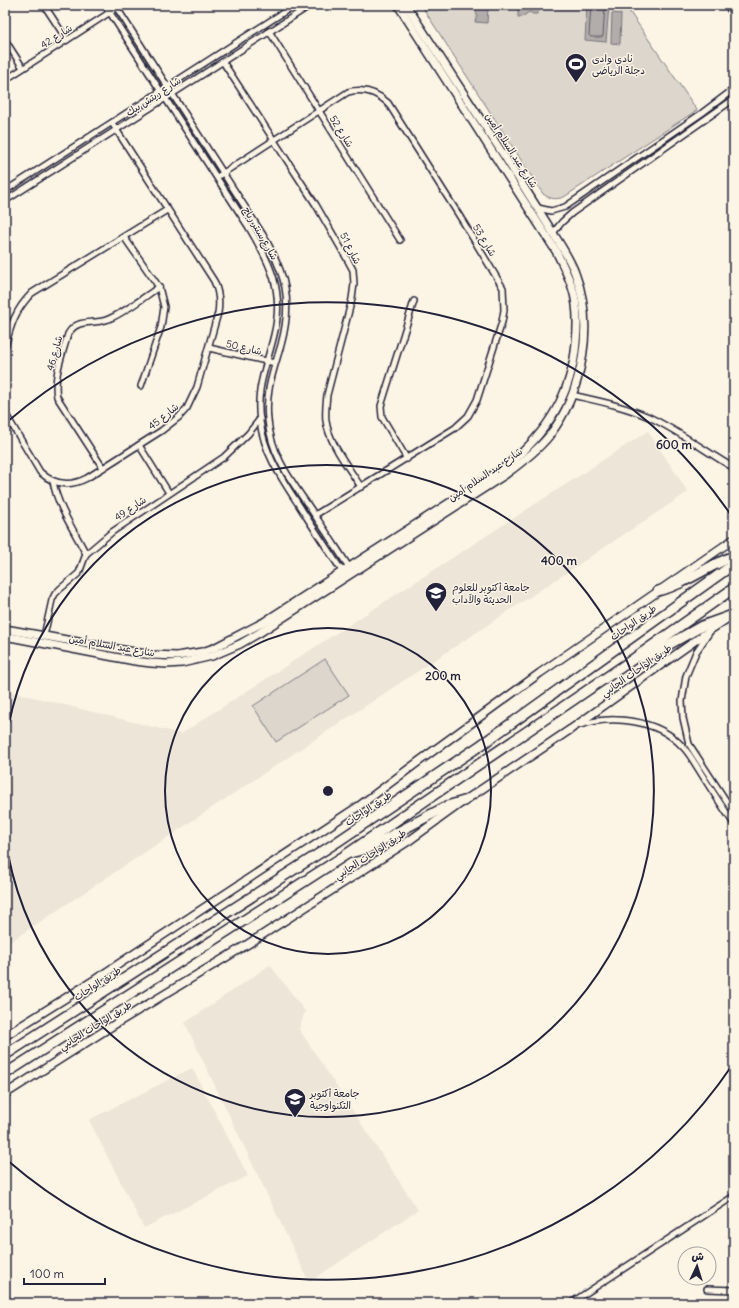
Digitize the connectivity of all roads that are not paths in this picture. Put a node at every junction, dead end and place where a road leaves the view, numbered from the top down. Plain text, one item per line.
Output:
1 (44, 5) edge
2 (106, 5) edge
3 (294, 5) edge
4 (311, 5) edge
5 (398, 5) edge
6 (406, 5) edge
7 (728, 5) edge
8 (116, 6) edge
9 (110, 12) junction
10 (734, 14) edge
11 (269, 31) junction
12 (5, 40) edge
13 (67, 40) junction
14 (223, 62) junction
15 (23, 68) junction
16 (5, 80) edge
17 (167, 86) junction
18 (734, 89) edge
19 (160, 91) junction
20 (172, 94) junction
21 (726, 95) junction
22 (166, 98) junction
23 (732, 101) edge
24 (319, 111) junction
25 (112, 123) junction
26 (116, 131) junction
27 (274, 140) junction
28 (223, 173) junction
29 (217, 177) junction
30 (5, 191) edge
31 (589, 192) junction
32 (593, 198) junction
33 (532, 200) junction
34 (5, 202) edge
35 (525, 204) junction
36 (538, 208) junction
37 (168, 210) junction
38 (549, 235) junction
39 (124, 237) junction
40 (400, 240) dead end
41 (158, 287) junction
42 (414, 301) dead end
43 (5, 347) edge
44 (209, 348) junction
45 (266, 361) junction
46 (275, 364) junction
47 (141, 386) dead end
48 (572, 395) junction
49 (5, 413) edge
50 (260, 419) junction
51 (139, 445) junction
52 (407, 459) junction
53 (103, 468) junction
54 (734, 468) edge
55 (504, 471) junction
56 (53, 481) junction
57 (361, 487) junction
58 (169, 493) junction
59 (305, 501) junction
60 (299, 505) junction
61 (315, 515) junction
62 (734, 539) edge
63 (86, 554) junction
64 (734, 556) edge
65 (734, 564) edge
66 (351, 569) junction
67 (344, 574) junction
68 (734, 588) edge
69 (658, 590) junction
70 (732, 615) edge
71 (712, 628) junction
72 (5, 629) edge
73 (5, 636) edge
74 (44, 636) junction
75 (629, 662) junction
76 (571, 729) junction
77 (464, 801) junction
78 (734, 813) edge
79 (734, 824) edge
80 (347, 854) junction
81 (45, 1029) junction
82 (5, 1036) edge
83 (26, 1042) junction
84 (55, 1042) junction
85 (5, 1055) edge
86 (32, 1057) junction
87 (5, 1074) edge
88 (5, 1094) edge
89 (734, 1196) edge
90 (707, 1288) dead end
91 (734, 1290) edge
92 (571, 1303) edge

1 - 13 street
2 - 9 street, شارع سنتر رباح
3 - 17 street, شارع ريتش بيك
4 - 11 street, شارع ريتش بيك
5 - 35 street, شارع عبد السلام أمين
6 - 33 street, شارع عبد السلام أمين
7 - 10 street
8 - 9 street, شارع 42
8 - 17 street, شارع سنتر رباح
9 - 13 street, شارع 42
9 - 19 street, شارع سنتر رباح
11 - 14 street, شارع ريتش بيك
11 - 24 street, شارع 52
12 - 15 street
13 - 15 street, شارع 42
14 - 20 street, شارع ريتش بيك
14 - 27 street, شارع 51
15 - 16 street, شارع 42
17 - 19 street, شارع ريتش بيك
17 - 20 street, شارع سنتر رباح
18 - 21 street
19 - 22 street, شارع سنتر رباح
19 - 25 street, شارع ريتش بيك
20 - 22 street, شارع ريتش بيك
20 - 28 street, شارع سنتر رباح
21 - 23 street
21 - 31 street
22 - 26 street, شارع ريتش بيك
22 - 29 street, شارع سنتر رباح
23 - 32 street
24 - 27 street, شارع 53
24 - 40 street, شارع 52
24 - 52 street, شارع 53
25 - 26 street, شارع 45
25 - 30 street, شارع ريتش بيك
26 - 34 street, شارع ريتش بيك
26 - 37 street, شارع 45
27 - 28 street, شارع 53
27 - 57 street, شارع 51
28 - 29 street, شارع 53
28 - 46 street, شارع سنتر رباح
29 - 45 street, شارع سنتر رباح
31 - 32 street
31 - 36 street
32 - 38 street
33 - 35 street
33 - 36 street, شارع عبد السلام أمين
35 - 38 street, شارع عبد السلام أمين
36 - 38 street, شارع عبد السلام أمين
37 - 39 street
37 - 44 street, شارع 45
38 - 48 street, شارع عبد السلام أمين
38 - 55 street, شارع عبد السلام أمين
39 - 41 street
39 - 43 street
41 - 47 street
41 - 53 street, شارع 46
42 - 52 street
44 - 45 street, شارع 50
44 - 51 street, شارع 45
45 - 46 street, شارع 50
45 - 50 street, شارع سنتر رباح
46 - 59 street, شارع سنتر رباح
48 - 54 street
48 - 55 street, شارع عبد السلام أمين
49 - 56 street
50 - 58 street, شارع 49
50 - 60 street, شارع سنتر رباح
51 - 53 street, شارع 45
51 - 58 street
52 - 57 street, شارع 53
53 - 56 street, شارع 45
55 - 66 street, شارع عبد السلام أمين
56 - 63 street
57 - 61 street, شارع 53
58 - 63 street, شارع 49
59 - 60 street
59 - 61 street, شارع سنتر رباح
60 - 67 street, شارع سنتر رباح
61 - 66 street, شارع سنتر رباح
62 - 69 street
63 - 74 street, شارع 49
64 - 69 highway
65 - 81 highway, طريق الواحات
66 - 67 street, شارع عبد السلام أمين
67 - 73 street, شارع عبد السلام أمين
67 - 74 street, شارع عبد السلام أمين
68 - 75 highway
69 - 82 street
70 - 71 street, طريق الواحات الجانبي
70 - 75 highway
71 - 76 street, طريق الواحات الجانبي
71 - 78 street
72 - 74 street, شارع عبد السلام أمين
75 - 80 highway
76 - 77 street, طريق الواحات الجانبي
76 - 79 street
77 - 80 highway
77 - 88 street, طريق الواحات الجانبي
80 - 84 highway
81 - 83 highway, طريق الواحات
81 - 84 highway
83 - 85 highway, طريق الواحات
83 - 86 highway
84 - 86 highway
86 - 87 highway
89 - 92 street
90 - 91 street

